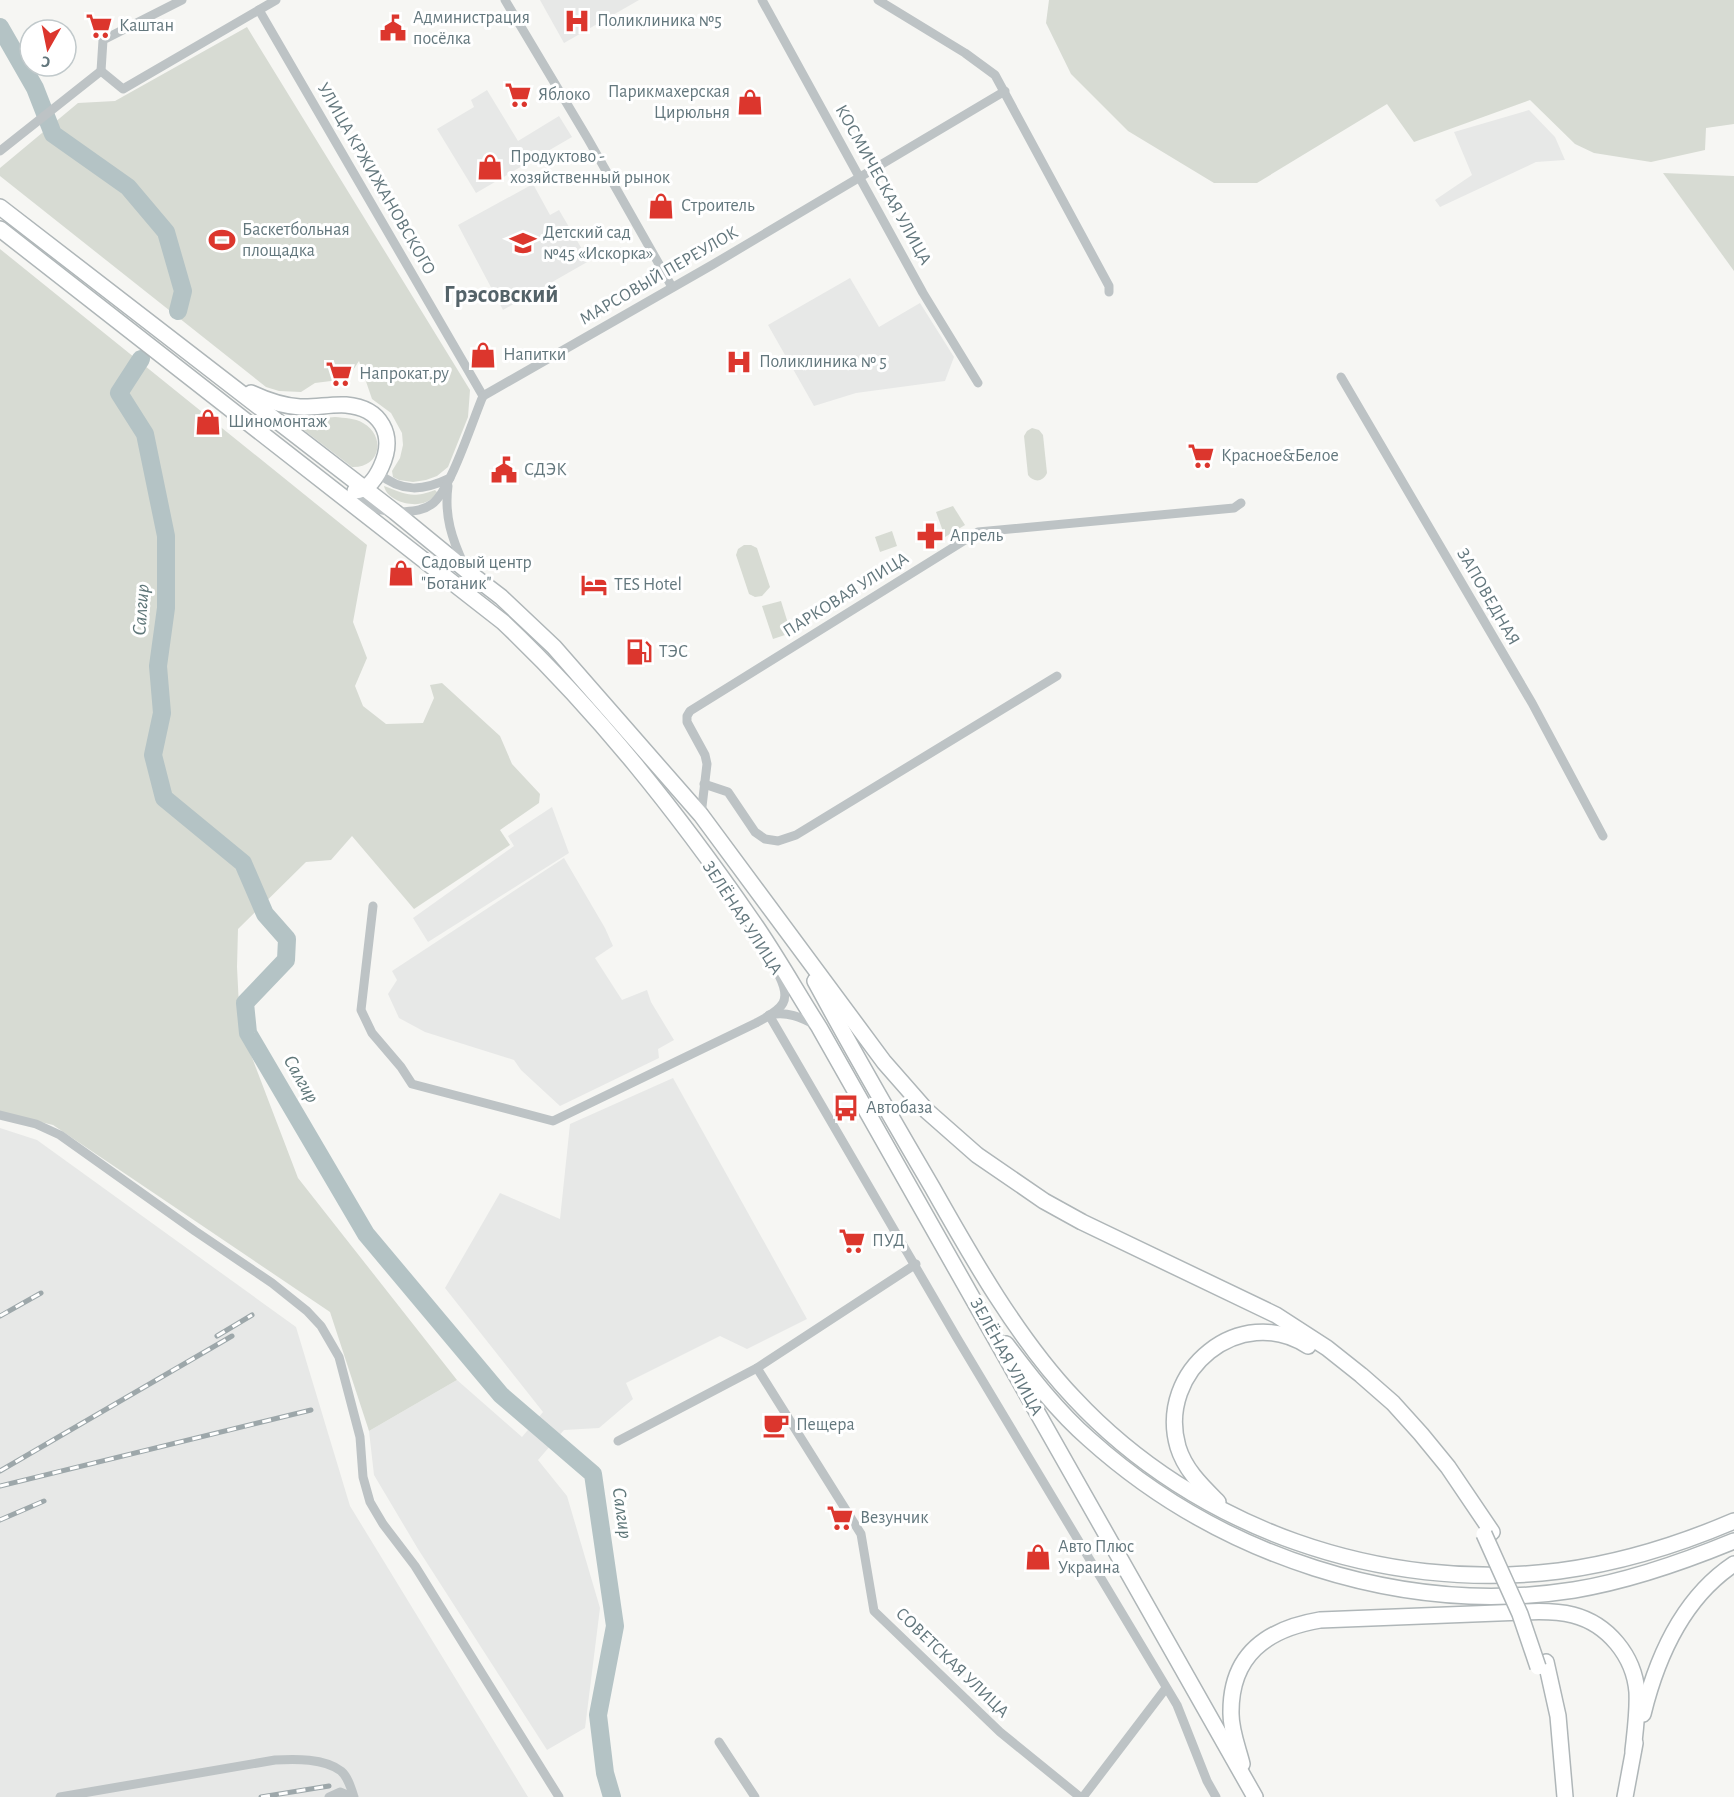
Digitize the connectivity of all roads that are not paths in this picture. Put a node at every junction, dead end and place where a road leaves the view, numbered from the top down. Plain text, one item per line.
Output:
1 (182, 0) edge
2 (276, 0) edge
3 (505, 0) edge
4 (762, 0) edge
5 (878, 0) edge
6 (259, 10) junction
7 (101, 70) junction
8 (1005, 91) junction
9 (0, 151) edge
10 (860, 177) junction
11 (0, 207) edge
12 (0, 230) edge
13 (672, 287) junction
14 (1109, 292) dead end
15 (1341, 377) dead end
16 (978, 383) dead end
17 (229, 384) junction
18 (483, 396) junction
19 (273, 442) junction
20 (378, 473) junction
21 (450, 478) junction
22 (337, 484) junction
23 (365, 489) junction
24 (1241, 503) dead end
25 (395, 512) junction
26 (467, 571) junction
27 (1057, 676) dead end
28 (704, 784) junction
29 (701, 815) junction
30 (687, 829) junction
31 (1603, 836) dead end
32 (373, 906) dead end
33 (792, 939) junction
34 (773, 1012) junction
35 (819, 1027) junction
36 (0, 1115) edge
37 (916, 1264) junction
38 (982, 1313) junction
39 (757, 1368) junction
40 (618, 1441) dead end
41 (1231, 1515) junction
42 (1734, 1521) edge
43 (1488, 1533) junction
44 (1734, 1541) edge
45 (1734, 1564) edge
46 (1542, 1665) junction
47 (1166, 1688) junction
48 (719, 1742) dead end
49 (1633, 1751) junction
50 (1246, 1781) junction
51 (60, 1797) edge
52 (329, 1797) edge
53 (353, 1797) edge
54 (559, 1797) edge
55 (755, 1797) edge
56 (1082, 1797) edge
57 (1216, 1797) edge
58 (1255, 1797) edge
59 (1558, 1797) edge
60 (1565, 1797) edge
61 (1625, 1797) edge

1 - 7 street
2 - 6 street
3 - 13 street
4 - 10 street, КОСМИЧЕСКАЯ УЛИЦА
5 - 8 street
6 - 7 street
6 - 18 street, УЛИЦА КРЖИЖАНОВСКОГО
7 - 9 street
8 - 10 street, МАРСОВЫЙ ПЕРЕУЛОК
8 - 14 street
10 - 13 street, МАРСОВЫЙ ПЕРЕУЛОК
10 - 16 street, КОСМИЧЕСКАЯ УЛИЦА
11 - 17 main road
12 - 19 main road
13 - 18 street, МАРСОВЫЙ ПЕРЕУЛОК
15 - 31 street, ЗАПОВЕДНАЯ
17 - 20 main road
17 - 23 main road
18 - 21 street
19 - 22 main road
19 - 30 main road, ЗЕЛЁНАЯ УЛИЦА
20 - 21 street
20 - 23 main road
21 - 25 street
21 - 26 street
22 - 23 main road
22 - 25 street
23 - 25 main road
24 - 28 street, ПАРКОВАЯ УЛИЦА
25 - 26 main road
26 - 29 main road
27 - 28 street
28 - 29 street, ПАРКОВАЯ УЛИЦА
29 - 33 main road
30 - 34 street, ЗЕЛЁНАЯ УЛИЦА
30 - 35 main road, ЗЕЛЁНАЯ УЛИЦА
32 - 34 street
33 - 41 main road
33 - 43 main road
34 - 35 street
34 - 37 street
35 - 38 main road, ЗЕЛЁНАЯ УЛИЦА
36 - 54 street
37 - 39 street
37 - 47 street
38 - 44 main road
38 - 50 main road, ЗЕЛЁНАЯ УЛИЦА
39 - 40 street
39 - 56 street, СОВЕТСКАЯ УЛИЦА
41 - 42 main road
41 - 43 main road
43 - 46 main road, bridge
45 - 49 main road
46 - 59 main road
46 - 60 main road
47 - 56 street
47 - 57 street
48 - 55 street
49 - 50 main road
49 - 61 main road
50 - 58 main road, ЗЕЛЁНАЯ УЛИЦА
51 - 53 street
52 - 53 street

